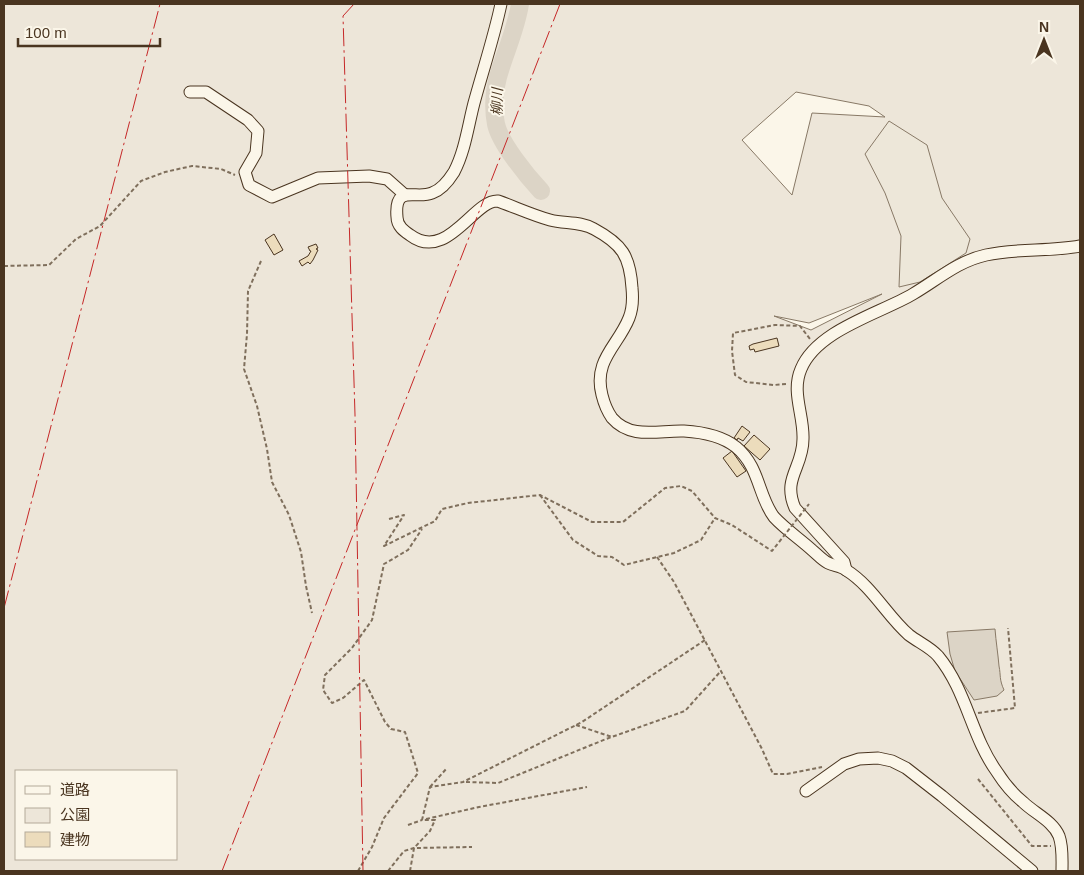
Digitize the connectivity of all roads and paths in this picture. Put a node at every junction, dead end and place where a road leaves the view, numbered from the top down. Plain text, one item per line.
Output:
1 (501, 4) edge
2 (190, 92) dead end
3 (247, 179) junction
4 (405, 195) junction
5 (1080, 246) edge
6 (261, 261) dead end
7 (4, 266) edge
8 (817, 347) junction
9 (796, 382) junction
10 (540, 495) junction
11 (809, 504) dead end
12 (715, 518) junction
13 (389, 519) dead end
14 (422, 528) junction
15 (657, 557) junction
16 (846, 570) junction
17 (312, 613) dead end
18 (1008, 628) dead end
19 (705, 640) junction
20 (721, 671) junction
21 (970, 714) junction
22 (576, 725) junction
23 (612, 737) junction
24 (844, 764) junction
25 (447, 768) dead end
26 (978, 779) dead end
27 (464, 782) junction
28 (430, 787) junction
29 (587, 788) dead end
30 (806, 791) dead end
31 (422, 820) junction
32 (408, 826) dead end
33 (1061, 846) junction
34 (472, 847) dead end
35 (414, 848) junction
36 (358, 871) edge
37 (388, 871) edge
38 (410, 871) edge
39 (1032, 871) edge
40 (1062, 871) edge

1 - 4 street
2 - 3 street
3 - 4 street
3 - 7 path
4 - 16 street
5 - 8 street
6 - 17 path
8 - 9 street
8 - 9 path
9 - 16 street
10 - 12 path, bridge
10 - 14 path, bridge
10 - 15 path
11 - 12 path, bridge
12 - 15 path
13 - 14 path, bridge
14 - 36 path
15 - 19 path
16 - 21 street
18 - 21 path
19 - 20 path
19 - 22 path
20 - 23 path
20 - 24 path
21 - 33 street
22 - 23 path
22 - 27 path
23 - 27 path
24 - 30 street
24 - 39 street
25 - 28 path
26 - 33 path
27 - 28 path
28 - 31 path
29 - 31 path
31 - 32 path
31 - 35 path
33 - 40 street
34 - 35 path
35 - 37 path
35 - 38 path

